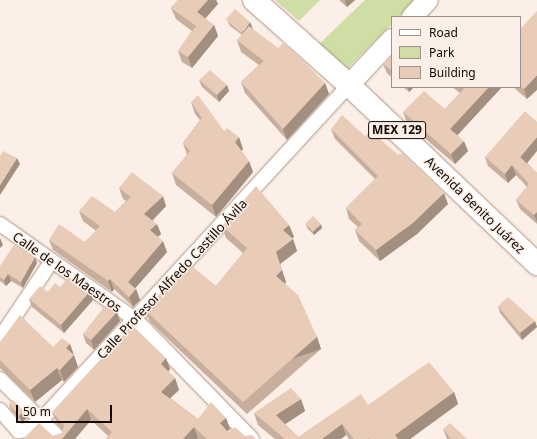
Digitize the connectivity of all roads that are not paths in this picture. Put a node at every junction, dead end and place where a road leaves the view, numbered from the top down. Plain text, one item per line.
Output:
1 (255, 0) edge
2 (428, 0) edge
3 (413, 16) edge
4 (391, 40) edge
5 (349, 85) junction
6 (0, 224) edge
7 (51, 262) junction
8 (537, 264) edge
9 (136, 320) junction
10 (0, 338) edge
11 (0, 379) edge
12 (0, 410) edge
13 (42, 419) junction
14 (60, 439) edge
15 (252, 439) edge

1 - 5 main road, Avenida Benito Juárez / MEX 129
2 - 3 main road
4 - 5 main road
5 - 8 main road, Avenida Benito Juárez / MEX 129
5 - 9 street, Calle Profesor Alfredo Castillo Ávila
6 - 7 street, Calle de los Maestros
7 - 9 street, Calle de los Maestros
7 - 10 street
9 - 13 street, Calle Profesor Alfredo Castillo Ávila
9 - 15 street, Calle de los Maestros
11 - 13 street
12 - 13 street, Calle Profesor Alfredo Castillo Ávila
13 - 14 street

